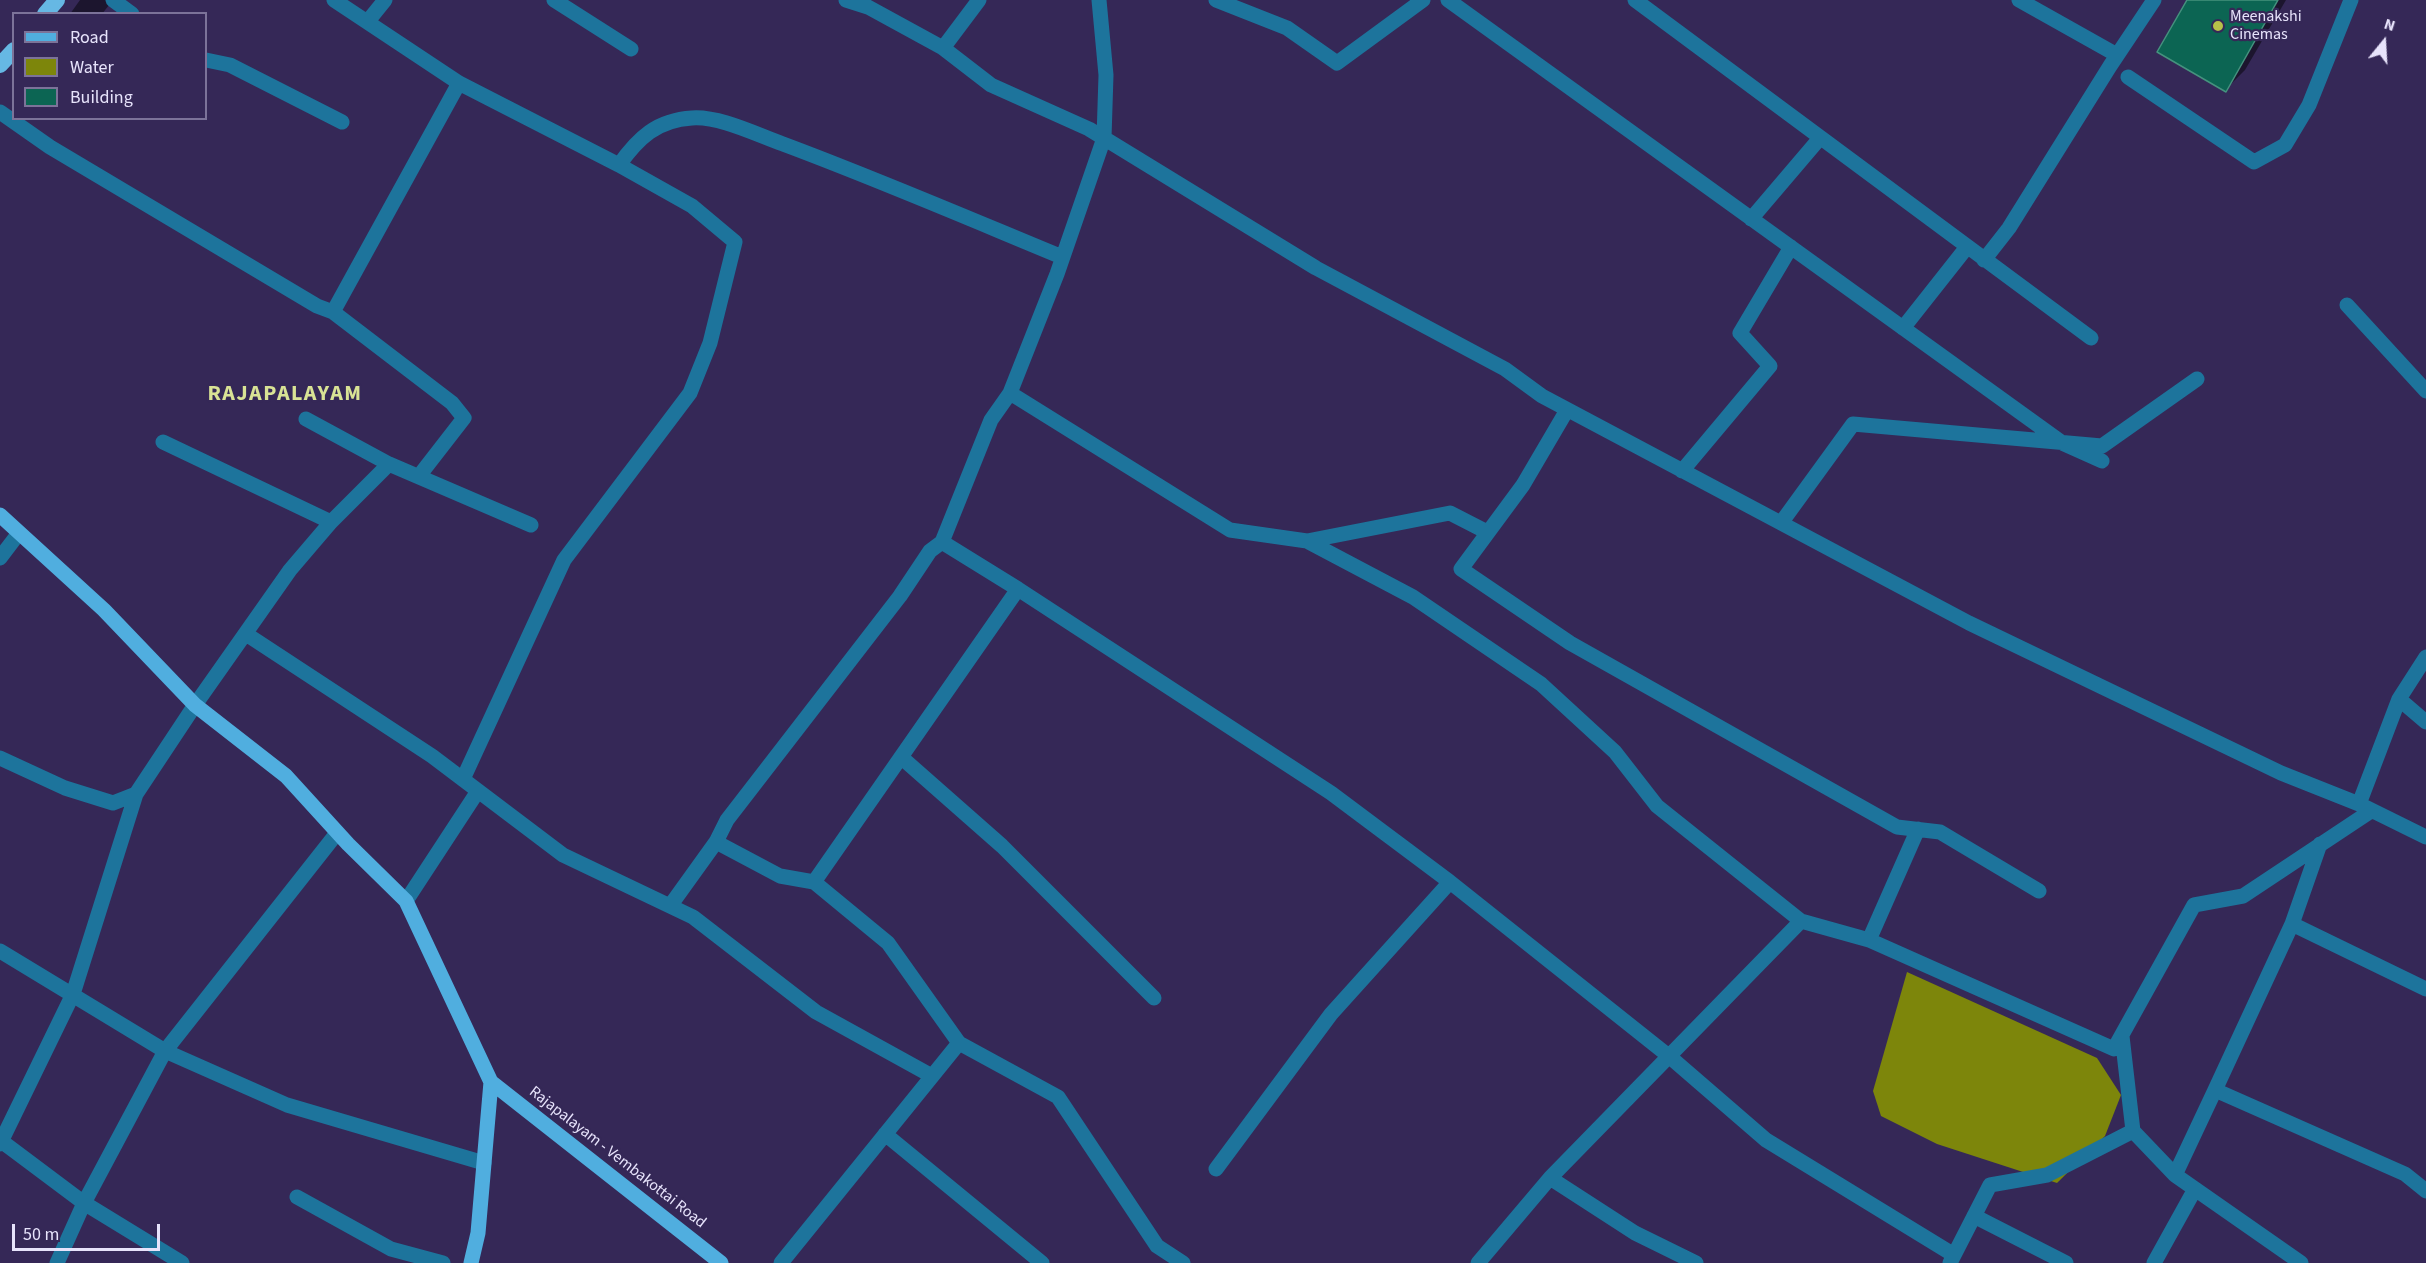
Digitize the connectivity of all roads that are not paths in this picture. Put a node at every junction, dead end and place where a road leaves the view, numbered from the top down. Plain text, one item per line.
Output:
1 (57, 0) edge
2 (112, 0) edge
3 (334, 0) edge
4 (385, 0) edge
5 (554, 0) edge
6 (846, 0) edge
7 (979, 0) edge
8 (1099, 0) edge
9 (1216, 0) edge
10 (1423, 0) edge
11 (1448, 0) edge
12 (1635, 0) edge
13 (2019, 0) edge
14 (2154, 0) edge
15 (2351, 0) edge
16 (47, 12) edge
17 (129, 12) edge
18 (368, 21) junction
19 (943, 48) junction
20 (631, 49) dead end
21 (2117, 55) junction
22 (207, 60) edge
23 (2128, 77) dead end
24 (459, 83) junction
25 (0, 112) edge
26 (342, 122) dead end
27 (1104, 138) junction
28 (1820, 138) junction
29 (619, 165) junction
30 (1751, 219) junction
31 (1791, 247) junction
32 (1967, 247) junction
33 (1062, 257) junction
34 (1984, 260) junction
35 (2347, 305) dead end
36 (333, 312) junction
37 (1904, 328) junction
38 (2091, 338) dead end
39 (2197, 379) dead end
40 (2426, 391) edge
41 (1010, 393) junction
42 (1567, 410) junction
43 (306, 419) dead end
44 (163, 442) dead end
45 (2064, 444) junction
46 (2102, 461) dead end
47 (389, 464) junction
48 (1682, 471) junction
49 (419, 476) junction
50 (0, 515) edge
51 (331, 522) junction
52 (1781, 523) junction
53 (531, 525) dead end
54 (1487, 532) junction
55 (20, 533) junction
56 (1307, 541) junction
57 (942, 542) junction
58 (0, 558) edge
59 (1018, 589) junction
60 (246, 634) junction
61 (2426, 657) edge
62 (2398, 699) junction
63 (195, 705) junction
64 (2426, 722) edge
65 (901, 757) junction
66 (0, 758) edge
67 (463, 779) junction
68 (478, 790) junction
69 (136, 794) junction
70 (2365, 807) junction
71 (1918, 829) junction
72 (337, 833) junction
73 (2426, 837) edge
74 (716, 842) junction
75 (2320, 844) junction
76 (814, 882) junction
77 (1450, 882) junction
78 (2039, 891) dead end
79 (406, 901) junction
80 (670, 906) junction
81 (1801, 921) junction
82 (2292, 924) junction
83 (1869, 940) junction
84 (0, 951) edge
85 (2426, 989) edge
86 (73, 994) junction
87 (1154, 998) dead end
88 (2122, 1036) junction
89 (958, 1043) junction
90 (165, 1051) junction
91 (1670, 1058) junction
92 (932, 1076) junction
93 (490, 1082) junction
94 (2215, 1090) junction
95 (2133, 1131) junction
96 (885, 1134) junction
97 (0, 1142) edge
98 (484, 1163) junction
99 (1216, 1169) dead end
100 (2175, 1175) junction
101 (1550, 1178) junction
102 (2195, 1189) junction
103 (2426, 1191) edge
104 (297, 1197) dead end
105 (84, 1203) junction
106 (1974, 1216) junction
107 (1952, 1259) edge
108 (57, 1263) edge
109 (182, 1263) edge
110 (443, 1263) edge
111 (471, 1263) edge
112 (721, 1263) edge
113 (781, 1263) edge
114 (1042, 1263) edge
115 (1183, 1263) edge
116 (1478, 1263) edge
117 (1696, 1263) edge
118 (2066, 1263) edge
119 (2154, 1263) edge
120 (2300, 1263) edge

1 - 16 highway
2 - 17 street
3 - 18 street
4 - 18 street
5 - 20 street
6 - 19 street
7 - 19 street
8 - 27 street
9 - 10 street
11 - 30 street
12 - 28 street
13 - 21 street
14 - 21 street
15 - 23 street
18 - 24 street
19 - 27 street
21 - 34 street
22 - 26 street
24 - 29 street
24 - 36 street
25 - 36 street
27 - 33 street
27 - 42 street
28 - 30 street
28 - 32 street
29 - 33 street
29 - 67 street
30 - 31 street
31 - 37 street
31 - 48 street
32 - 34 street
32 - 37 street
33 - 41 street
34 - 38 street
35 - 40 street
36 - 49 street
37 - 45 street
39 - 45 street
41 - 56 street
41 - 57 street
42 - 48 street
42 - 54 street
43 - 47 street
44 - 51 street
45 - 46 street
45 - 52 street
47 - 49 street
47 - 51 street
48 - 52 street
49 - 53 street
50 - 55 main road
51 - 60 street
52 - 70 street
54 - 56 street
54 - 71 street
55 - 58 street
55 - 63 main road
56 - 81 street
57 - 59 street
57 - 74 street
59 - 65 street
59 - 77 street
60 - 63 street
60 - 67 street
61 - 62 street
62 - 64 street
62 - 70 street
63 - 69 street
63 - 72 main road
65 - 76 street
65 - 87 street
66 - 69 street
67 - 68 street
68 - 79 street
68 - 80 street
69 - 86 street
70 - 73 street
70 - 75 street
71 - 78 street
71 - 83 street
72 - 79 main road
72 - 90 street
74 - 76 street
74 - 80 street
75 - 82 street
75 - 88 street
76 - 89 street
77 - 91 street
77 - 99 street
79 - 93 main road
80 - 92 street
81 - 83 street
81 - 91 street
82 - 85 street
82 - 94 street
83 - 88 street
84 - 86 street
86 - 90 street
86 - 97 street
88 - 95 street
89 - 92 street
89 - 115 street
90 - 98 street
90 - 105 street
91 - 101 street
91 - 107 street
92 - 96 street
93 - 98 main road
93 - 112 main road, Rajapalayam - Vembakottai Road
94 - 100 street
94 - 103 street
95 - 100 street
95 - 106 street
96 - 113 street
96 - 114 street
97 - 105 street
98 - 111 main road
100 - 102 street
101 - 116 street
101 - 117 street
102 - 119 street
102 - 120 street
104 - 110 street
105 - 108 street
105 - 109 street
106 - 107 street
106 - 118 street

